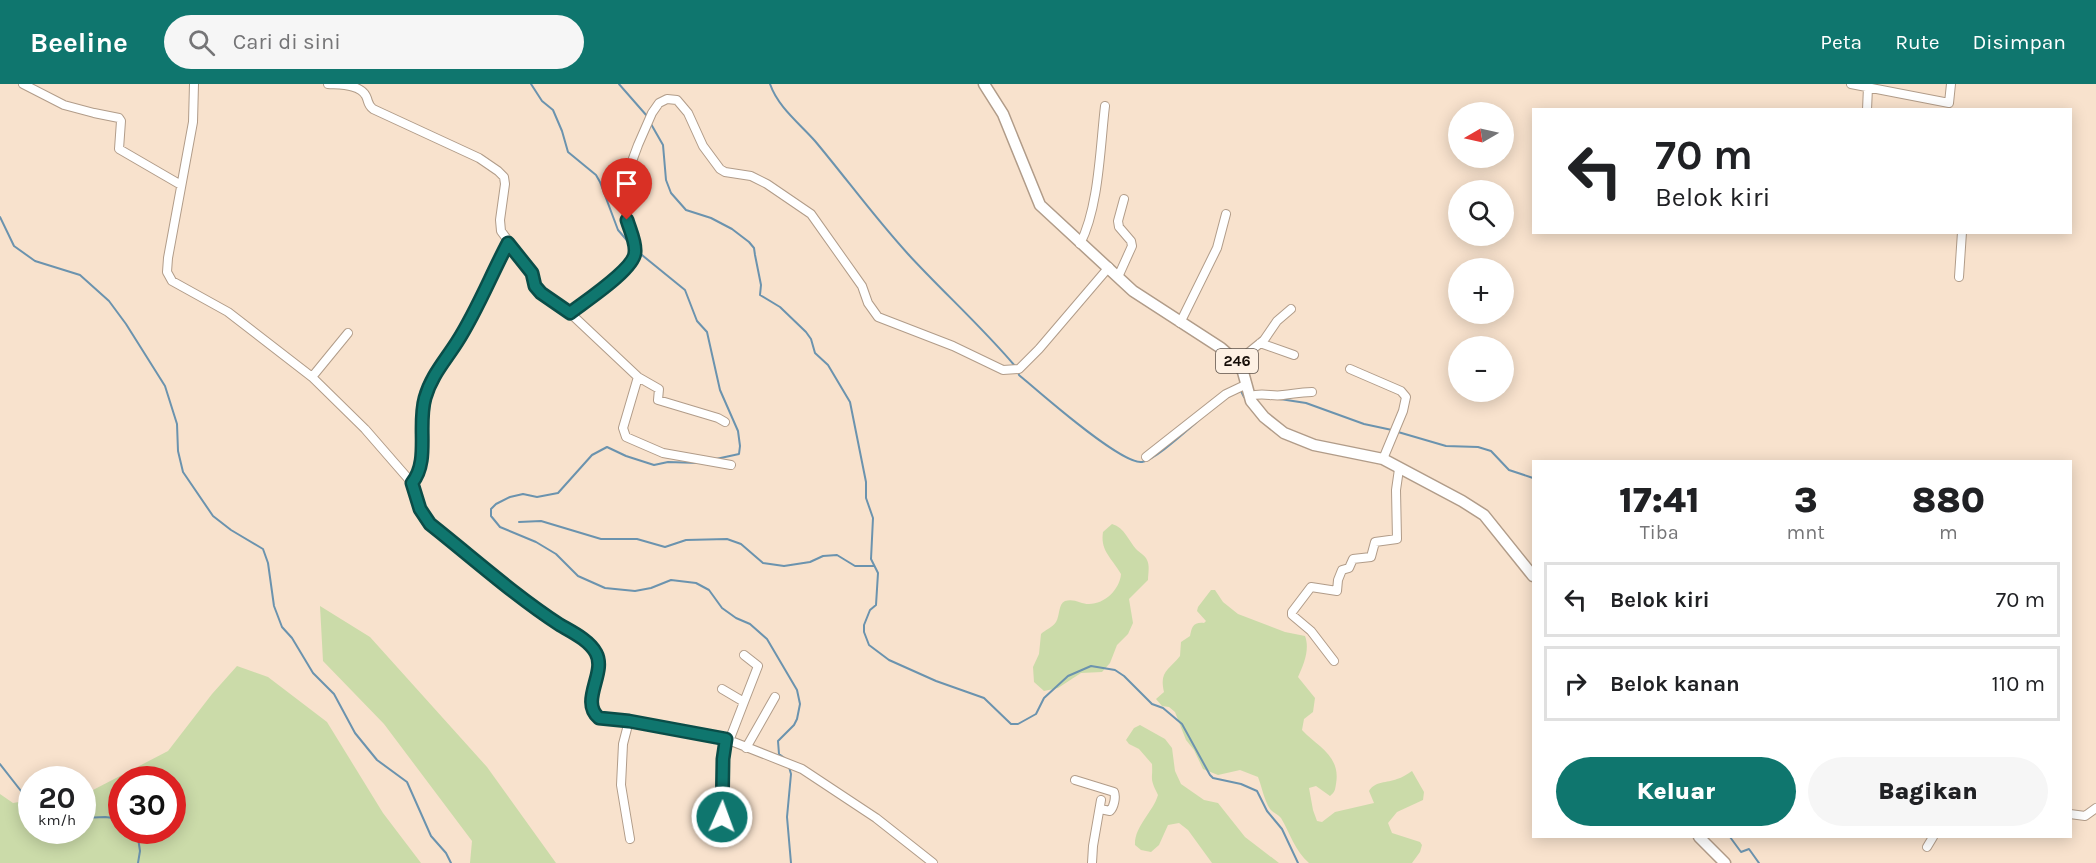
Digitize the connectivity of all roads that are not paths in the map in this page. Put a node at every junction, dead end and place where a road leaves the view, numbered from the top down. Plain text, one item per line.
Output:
1 (22, 84) edge
2 (194, 84) edge
3 (328, 84) edge
4 (984, 84) edge
5 (1851, 84) edge
6 (1951, 84) edge
7 (350, 85) edge
8 (1868, 87) junction
9 (1105, 106) dead end
10 (1950, 106) edge
11 (1867, 108) edge
12 (181, 185) junction
13 (1124, 199) dead end
14 (1226, 214) dead end
15 (1962, 234) edge
16 (508, 243) junction
17 (1080, 244) junction
18 (1109, 267) junction
19 (1119, 277) junction
20 (1959, 277) dead end
21 (1292, 309) dead end
22 (570, 313) junction
23 (1180, 323) junction
24 (348, 333) dead end
25 (1260, 343) junction
26 (1294, 355) dead end
27 (1238, 362) junction
28 (1350, 369) dead end
29 (312, 377) junction
30 (638, 377) junction
31 (1249, 390) junction
32 (1312, 392) dead end
33 (725, 422) dead end
34 (1146, 457) dead end
35 (1383, 459) junction
36 (731, 465) dead end
37 (1400, 469) junction
38 (412, 483) junction
39 (1532, 575) edge
40 (744, 656) dead end
41 (1334, 661) dead end
42 (722, 689) dead end
43 (775, 697) dead end
44 (744, 702) junction
45 (629, 721) junction
46 (727, 740) junction
47 (746, 748) junction
48 (1074, 780) dead end
49 (1101, 800) dead end
50 (2096, 808) edge
51 (1100, 809) junction
52 (2072, 814) edge
53 (722, 817) dead end
54 (1700, 838) edge
55 (1932, 838) edge
56 (630, 840) dead end
57 (1927, 847) dead end
58 (933, 863) edge
59 (1092, 863) edge
60 (1725, 863) edge

1 - 12 street
2 - 12 street
3 - 7 street
4 - 17 main road, 246
5 - 8 street
6 - 10 street
7 - 16 street
8 - 10 street
8 - 11 street
9 - 17 street
12 - 29 street
13 - 19 street
14 - 23 street
15 - 20 street
16 - 22 street
16 - 38 street
17 - 18 main road, 246
18 - 19 main road, 246
18 - 22 street
19 - 23 main road, 246
21 - 25 street
22 - 30 street
23 - 27 main road, 246
24 - 29 street
25 - 26 street
25 - 27 street
27 - 31 main road, 246
28 - 35 street
29 - 38 street
30 - 33 street
30 - 36 street
31 - 32 street
31 - 34 street
31 - 35 main road, 246
35 - 37 main road, 246
37 - 39 main road, 246
37 - 41 street
38 - 45 street
40 - 44 street
42 - 44 street
43 - 47 street
44 - 46 street
45 - 46 street
45 - 56 street
46 - 47 street
46 - 53 street
47 - 58 street
48 - 51 street
49 - 51 street
50 - 52 street
51 - 59 street
54 - 60 main road
55 - 57 street

